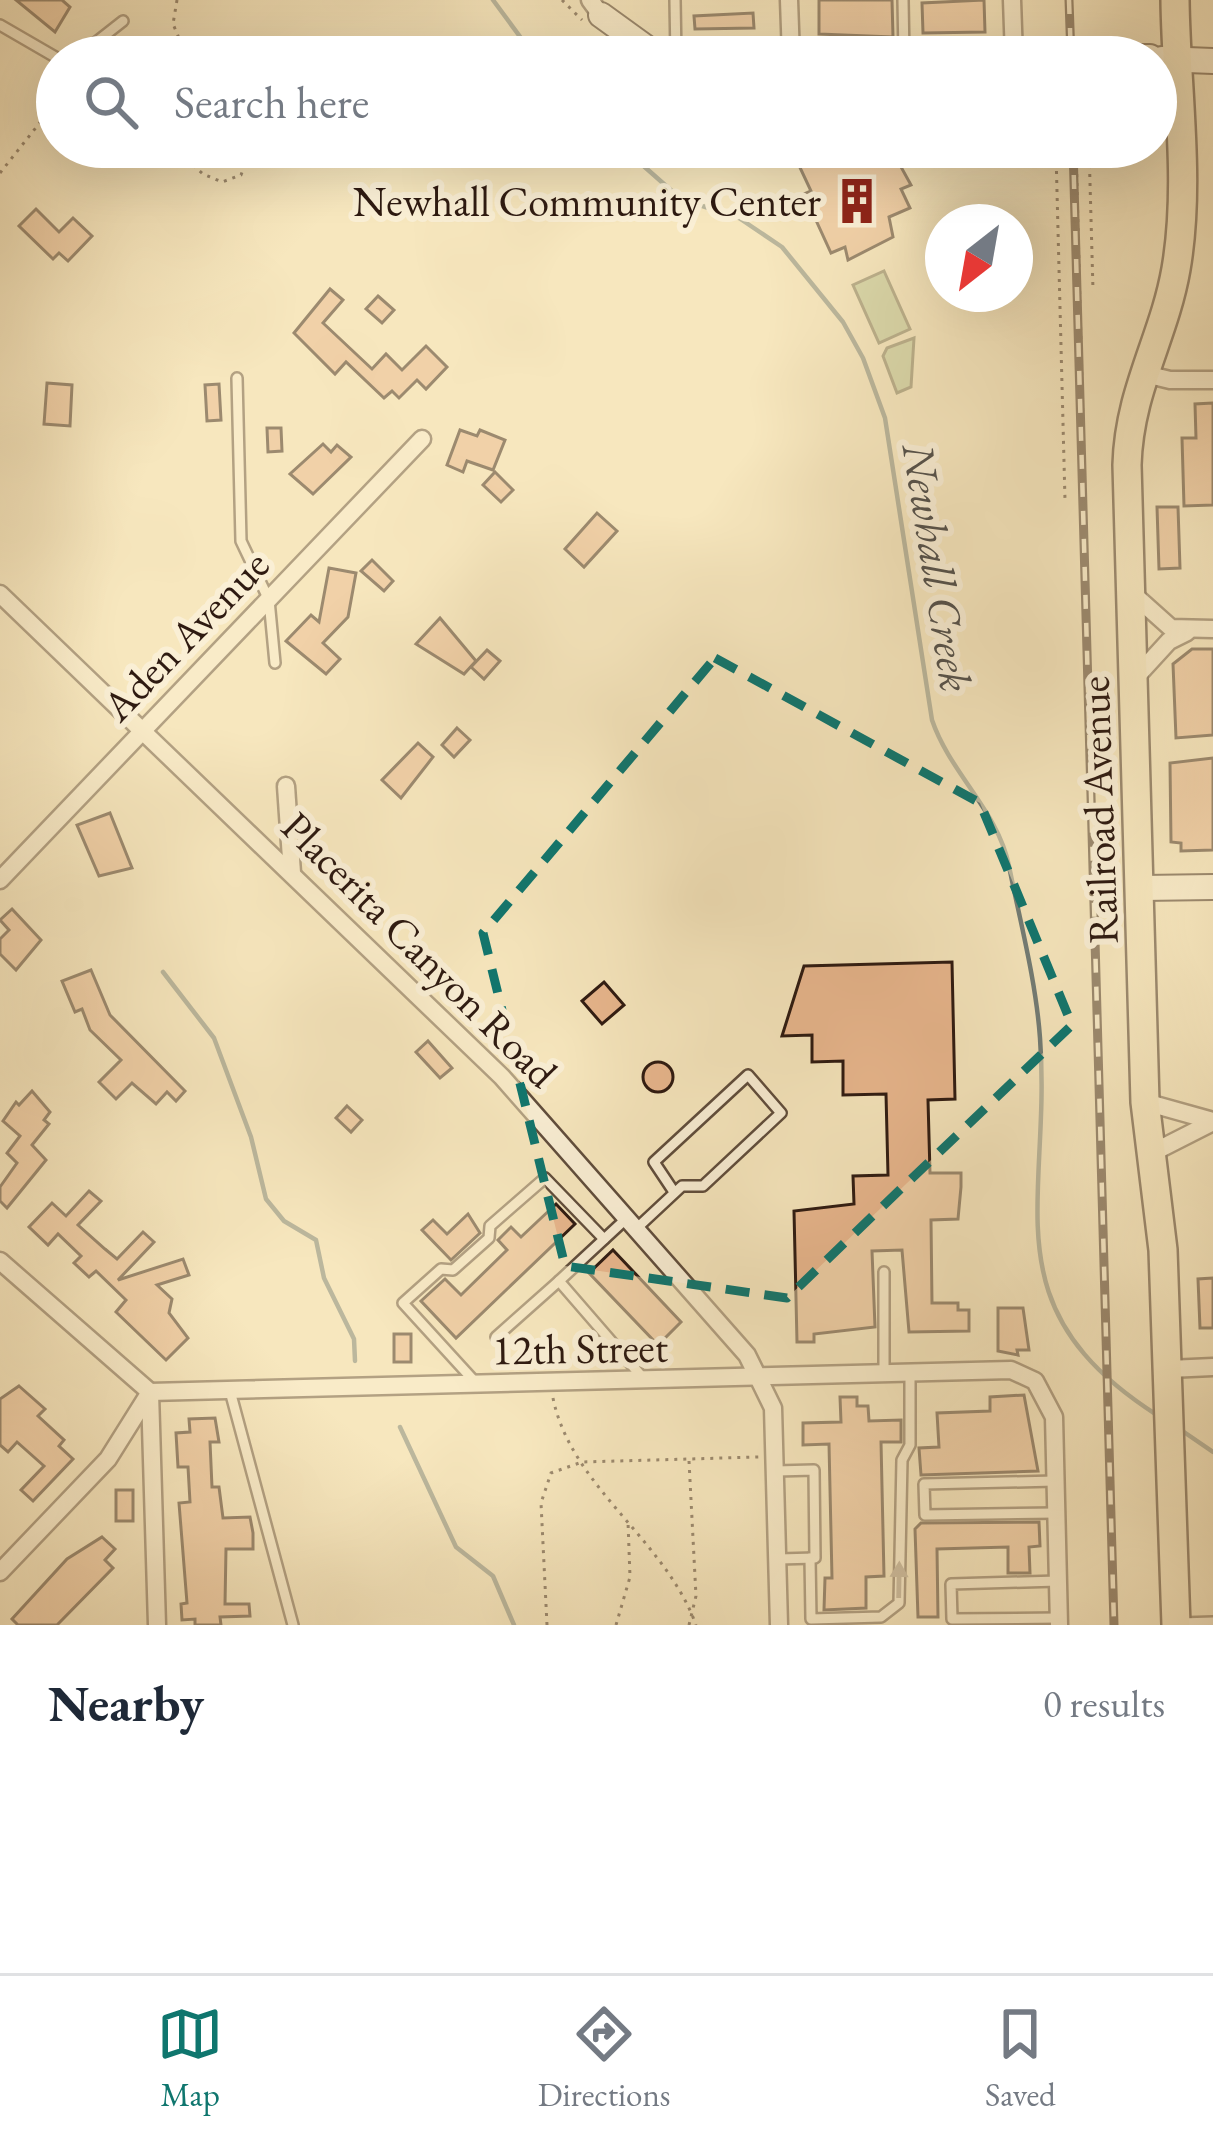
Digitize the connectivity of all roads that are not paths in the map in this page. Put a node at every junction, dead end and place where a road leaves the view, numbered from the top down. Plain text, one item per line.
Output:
1 (675, 0) edge
2 (790, 0) edge
3 (903, 0) edge
4 (1012, 0) edge
5 (1175, 0) edge
6 (595, 8) edge
7 (123, 21) dead end
8 (0, 25) edge
9 (100, 36) edge
10 (632, 36) edge
11 (676, 36) edge
12 (791, 36) edge
13 (904, 36) edge
14 (1013, 36) edge
15 (1166, 36) edge
16 (36, 46) edge
17 (1177, 61) edge
18 (1213, 62) edge
19 (1177, 152) edge
20 (1141, 373) junction
21 (237, 378) dead end
22 (1213, 380) edge
23 (422, 439) dead end
24 (0, 594) edge
25 (1132, 594) junction
26 (269, 600) junction
27 (1213, 629) edge
28 (1188, 631) junction
29 (275, 664) dead end
30 (1136, 677) junction
31 (145, 730) junction
32 (286, 786) dead end
33 (292, 873) junction
34 (0, 880) edge
35 (1143, 887) junction
36 (1213, 887) edge
37 (1145, 1102) junction
38 (1213, 1122) edge
39 (1150, 1154) junction
40 (674, 1192) junction
41 (632, 1222) junction
42 (604, 1239) junction
43 (0, 1261) edge
44 (884, 1271) dead end
45 (559, 1281) junction
46 (496, 1337) dead end
47 (1213, 1367) edge
48 (910, 1374) junction
49 (884, 1375) junction
50 (763, 1380) junction
51 (1170, 1381) junction
52 (646, 1382) junction
53 (478, 1386) junction
54 (230, 1390) junction
55 (150, 1392) junction
56 (776, 1464) junction
57 (1055, 1481) junction
58 (1056, 1514) junction
59 (810, 1558) junction
60 (779, 1559) junction
61 (0, 1572) edge
62 (1058, 1581) junction
63 (1059, 1621) edge
64 (811, 1622) edge
65 (1213, 1622) edge
66 (779, 1623) edge
67 (1176, 1624) edge
68 (157, 1625) edge
69 (293, 1625) edge

1 - 11 lane
2 - 12 street
3 - 13 lane
4 - 14 street
5 - 15 main road, Railroad Avenue
6 - 10 street
7 - 9 lane
8 - 16 lane
17 - 18 street
19 - 20 main road, Railroad Avenue
20 - 22 street
20 - 25 main road, Railroad Avenue
21 - 26 lane
23 - 26 street, Aden Avenue
24 - 31 street, Placerita Canyon Road
25 - 28 street
25 - 30 main road, Railroad Avenue
26 - 29 lane
26 - 31 street, Aden Avenue
27 - 28 street
28 - 30 street
30 - 35 main road, Railroad Avenue
31 - 33 street, Placerita Canyon Road
31 - 34 street, Aden Avenue
32 - 33 street
33 - 41 street, Placerita Canyon Road
35 - 36 street
35 - 37 main road, Railroad Avenue
37 - 38 street
37 - 39 main road, Railroad Avenue
38 - 39 street
39 - 51 main road, Railroad Avenue
40 - 40 lane
40 - 41 lane
41 - 42 lane
41 - 50 street, Placerita Canyon Road
42 - 45 lane
42 - 53 lane
43 - 55 street
44 - 49 lane
45 - 46 lane
45 - 52 lane
47 - 51 street
48 - 49 street, 12th Street
48 - 57 street, 12th Street
64 -> 48 lane
49 - 50 street, 12th Street
50 - 52 street, 12th Street
50 - 56 street
51 - 67 main road, Railroad Avenue
52 - 53 street, 12th Street
53 - 54 street, 12th Street
54 - 55 street, 12th Street
54 - 69 lane
55 - 61 street
55 - 68 street
56 - 59 lane
56 - 60 street
57 - 58 street
57 - 58 lane
58 - 62 street
59 - 60 lane
59 - 64 lane
60 - 66 street
62 - 63 street
62 - 63 lane
64 - 66 lane
65 - 67 lane

